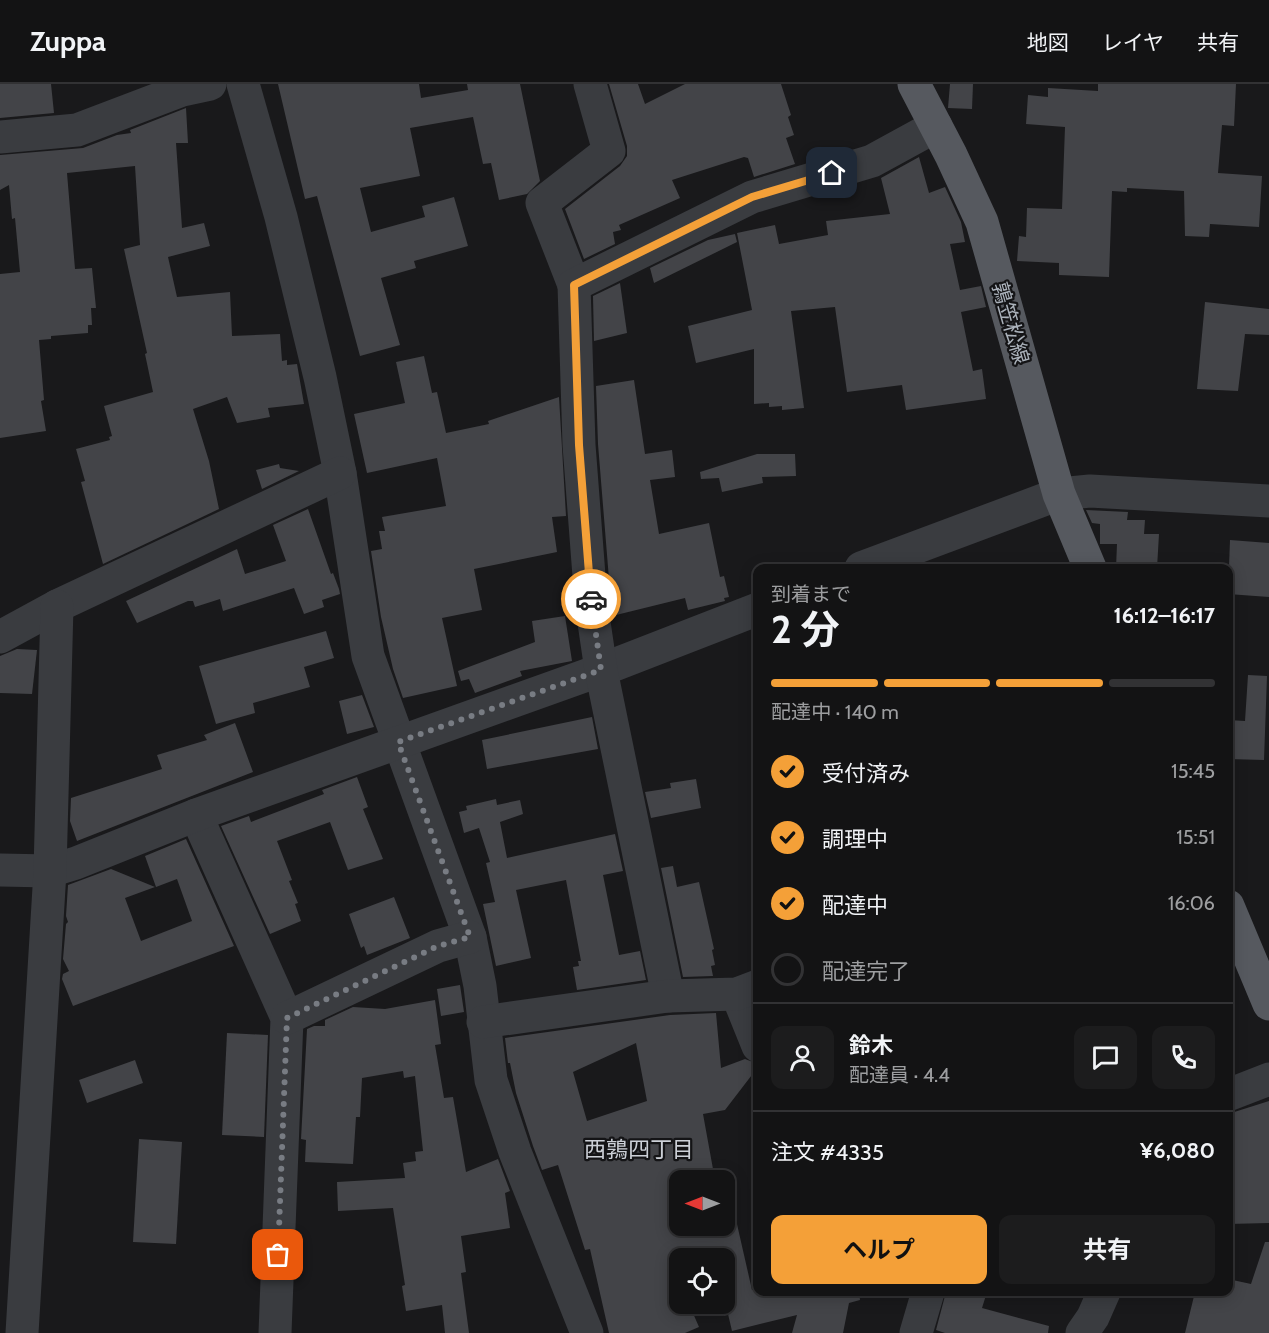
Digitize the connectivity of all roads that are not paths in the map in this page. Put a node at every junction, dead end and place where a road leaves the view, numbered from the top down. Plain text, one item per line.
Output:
1 (210, 84) edge
2 (243, 84) edge
3 (590, 84) edge
4 (914, 84) edge
5 (936, 126) junction
6 (0, 137) edge
7 (574, 285) junction
8 (340, 473) junction
9 (1059, 494) junction
10 (1269, 501) edge
11 (872, 564) edge
12 (1088, 564) edge
13 (57, 606) junction
14 (753, 611) edge
15 (0, 637) edge
16 (601, 670) junction
17 (398, 742) junction
18 (196, 815) junction
19 (0, 870) edge
20 (50, 871) junction
21 (1233, 917) edge
22 (470, 937) junction
23 (747, 990) edge
24 (1267, 992) edge
25 (668, 996) junction
26 (287, 1018) junction
27 (753, 1021) edge
28 (483, 1022) junction
29 (1269, 1079) edge
30 (1233, 1093) edge
31 (927, 1296) edge
32 (1102, 1296) edge
33 (22, 1333) edge
34 (275, 1333) edge
35 (587, 1333) edge
36 (916, 1333) edge
37 (1082, 1333) edge

1 - 6 street
2 - 8 street
3 - 7 street
4 - 5 main road, 鶉笠松線
5 - 7 street
5 - 9 main road, 鶉笠松線
7 - 16 street
8 - 13 street
8 - 17 street
9 - 10 street
9 - 11 street
9 - 12 main road, 鶉笠松線
13 - 15 street
13 - 20 street
14 - 16 street
16 - 17 street
16 - 25 street
17 - 18 street
17 - 22 street
18 - 20 street
18 - 26 street
19 - 20 street
20 - 33 street
21 - 24 main road
22 - 26 street
22 - 28 street
23 - 25 street
23 - 27 street
25 - 28 street
26 - 34 street
28 - 35 street
29 - 30 street
31 - 36 street
32 - 37 street

